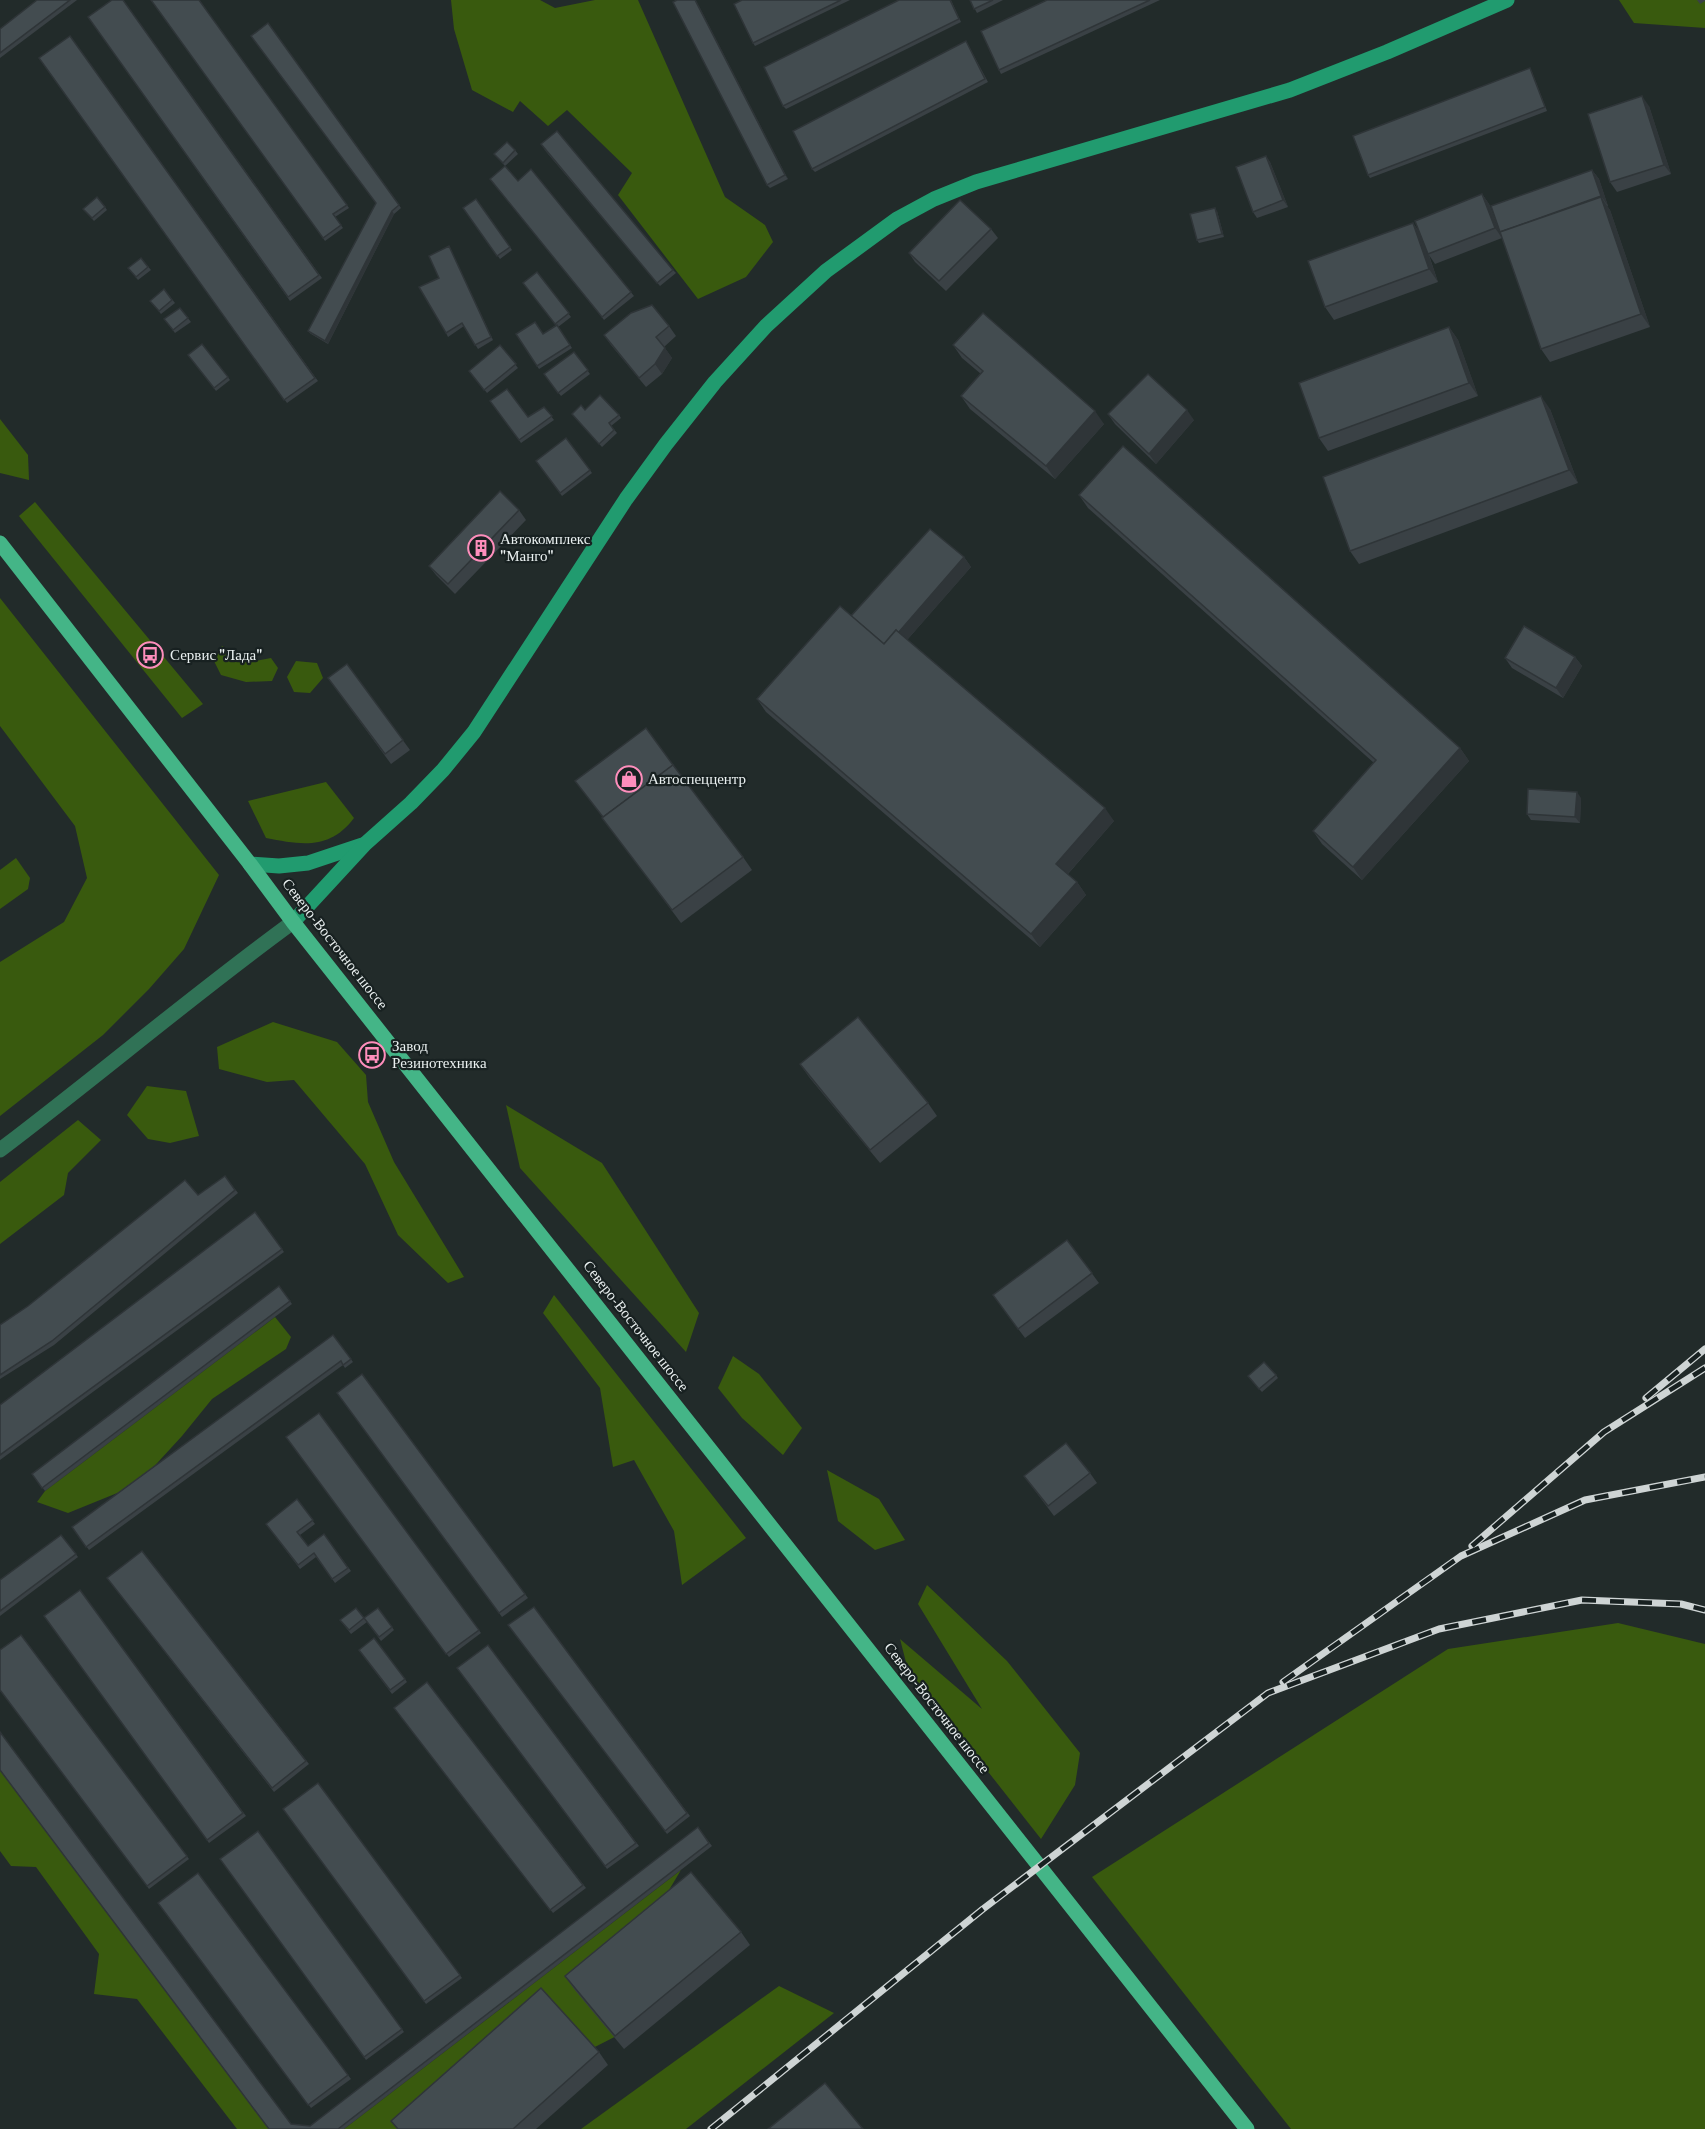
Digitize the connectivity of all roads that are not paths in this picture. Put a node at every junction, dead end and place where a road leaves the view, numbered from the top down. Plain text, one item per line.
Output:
1 (1507, 0) edge
2 (0, 543) edge
3 (365, 844) junction
4 (250, 864) junction
5 (293, 922) junction
6 (0, 1150) edge
7 (1247, 2129) edge

1 - 3 street
2 - 4 main road, Северо-Восточное шоссе
3 - 4 street
3 - 5 street
4 - 5 main road, Северо-Восточное шоссе
5 - 6 street
5 - 7 main road, Северо-Восточное шоссе

